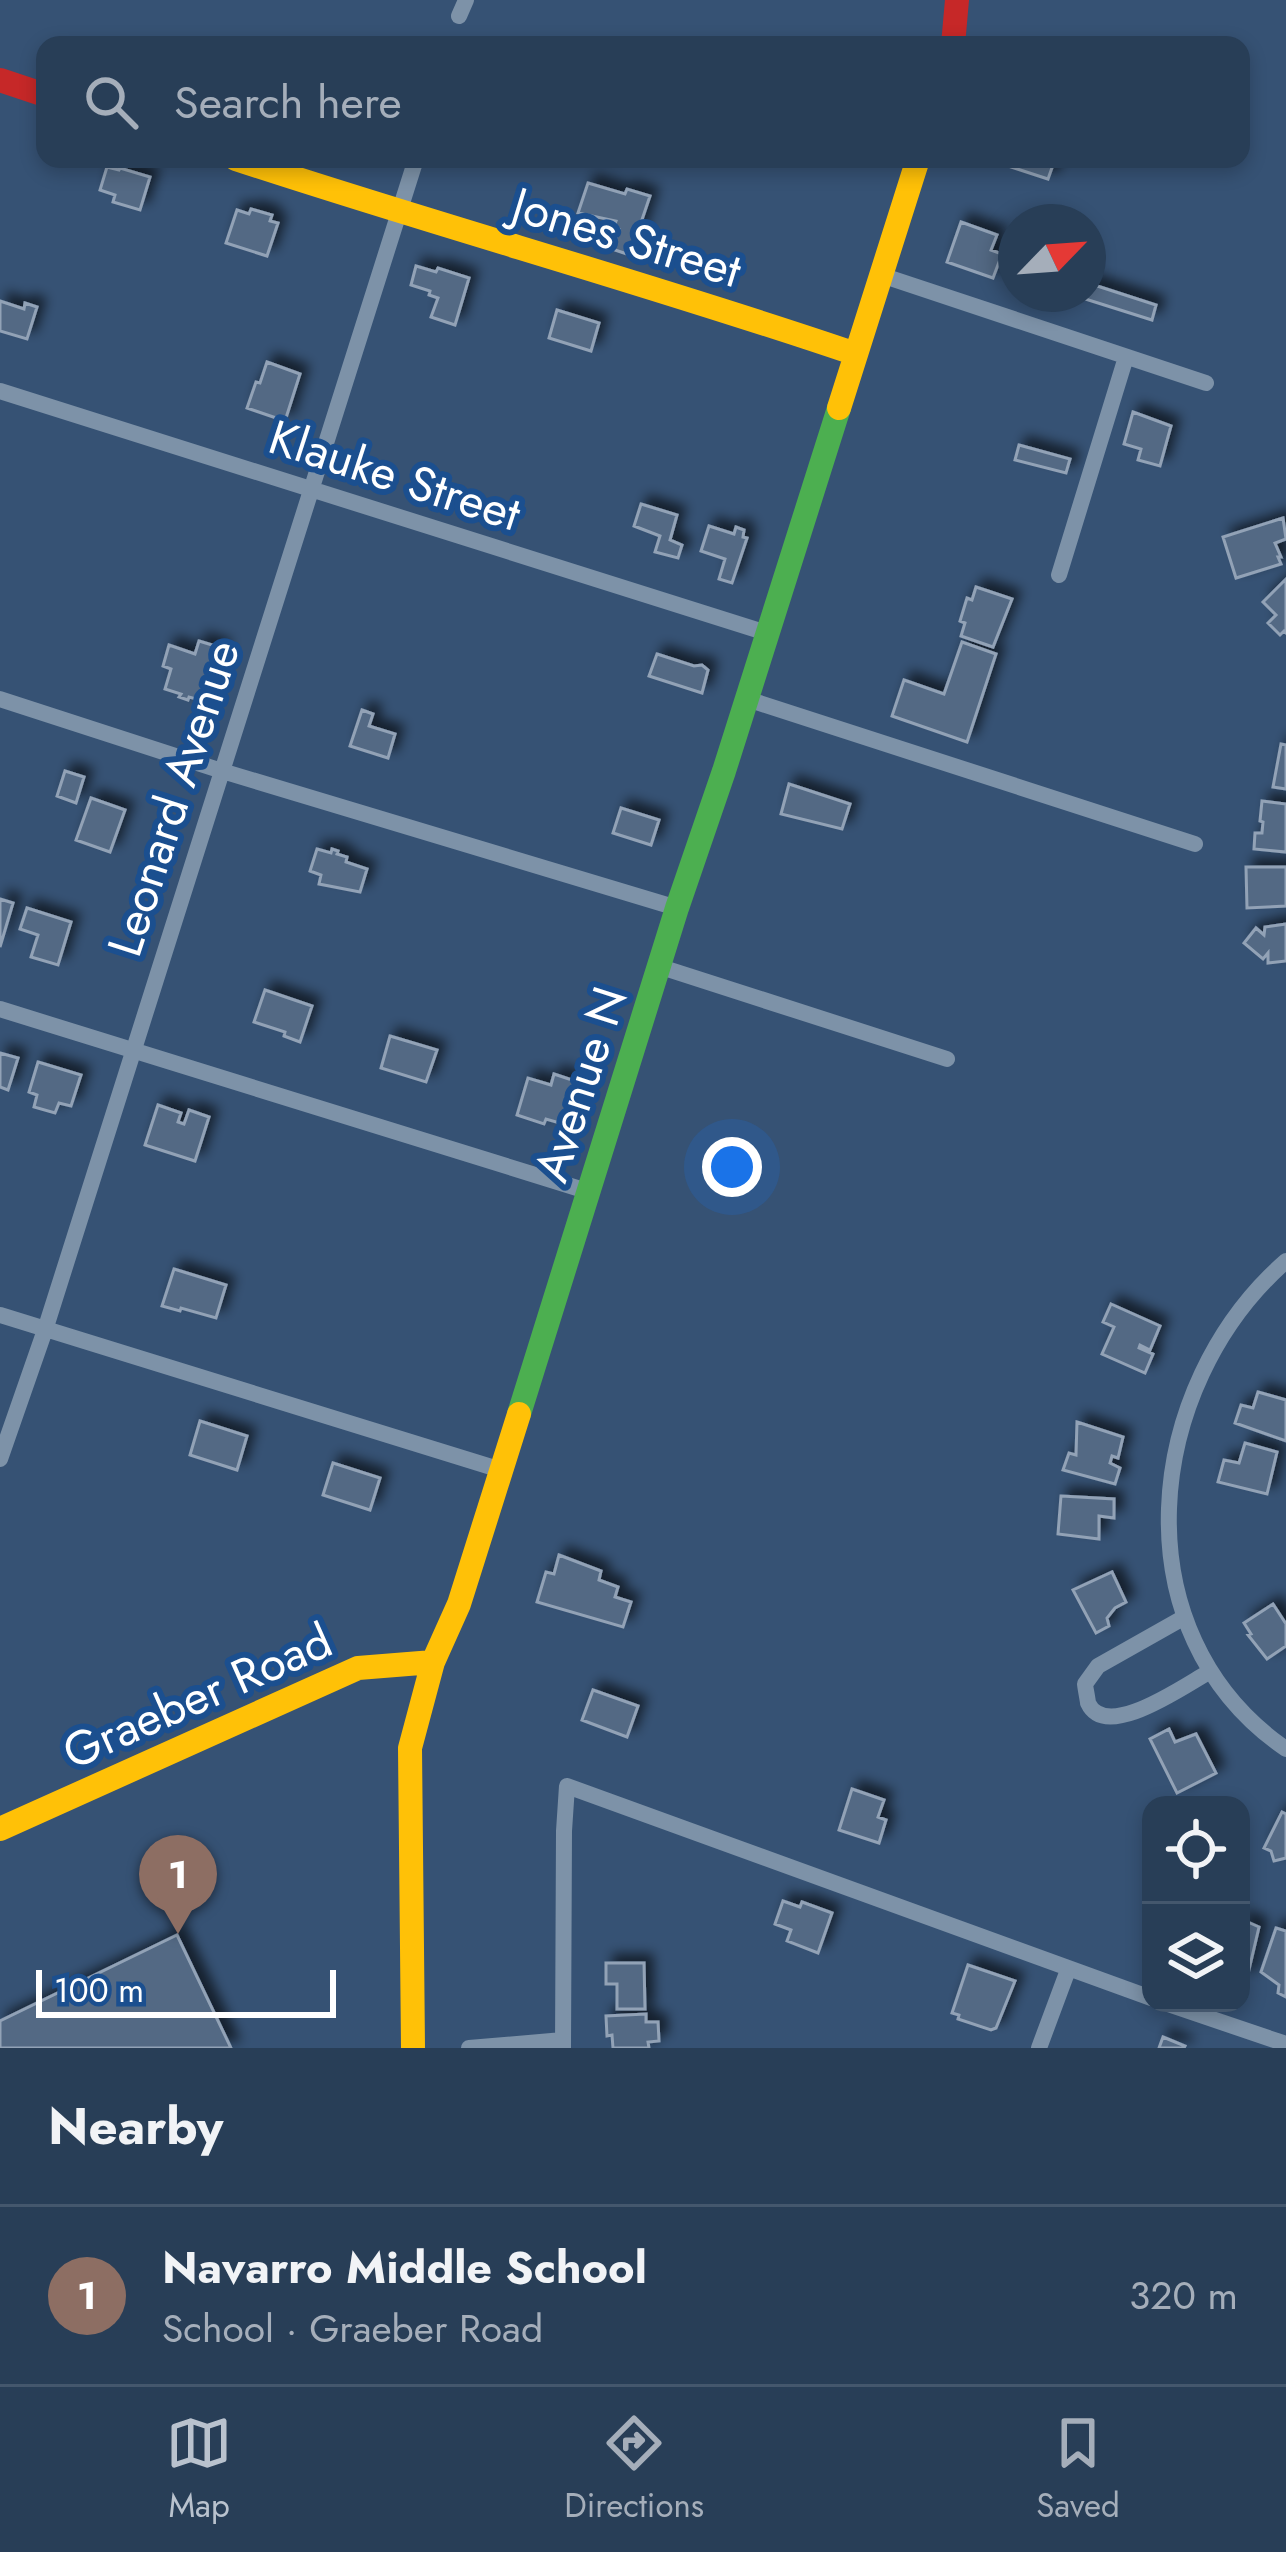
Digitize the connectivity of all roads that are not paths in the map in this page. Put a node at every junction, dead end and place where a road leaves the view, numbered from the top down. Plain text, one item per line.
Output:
1 (965, 2) edge
2 (956, 36) edge
3 (0, 80) edge
4 (36, 92) edge
5 (263, 168) edge
6 (413, 168) edge
7 (915, 168) edge
8 (399, 213) junction
9 (881, 275) junction
10 (856, 354) junction
11 (1126, 357) junction
12 (1206, 383) dead end
13 (0, 391) edge
14 (312, 489) junction
15 (1059, 575) dead end
16 (767, 633) junction
17 (746, 698) junction
18 (0, 699) edge
19 (222, 771) junction
20 (1195, 844) dead end
21 (677, 908) junction
22 (661, 967) junction
23 (0, 1009) edge
24 (134, 1050) junction
25 (946, 1059) dead end
26 (590, 1192) junction
27 (1286, 1261) edge
28 (0, 1315) edge
29 (45, 1330) junction
30 (0, 1459) edge
31 (501, 1470) junction
32 (1183, 1618) junction
33 (433, 1662) junction
34 (1209, 1672) junction
35 (1286, 1749) edge
36 (0, 1829) edge
37 (1068, 1970) junction
38 (1142, 1995) edge
39 (1192, 2012) edge
40 (563, 2044) edge
41 (1286, 2044) edge
42 (413, 2048) edge
43 (469, 2048) edge
44 (1039, 2048) edge

1 - 2 street
3 - 4 street
5 - 8 street, Jones Street
6 - 8 street, Leonard Avenue
7 - 9 street, Avenue N
8 - 10 street, Jones Street
8 - 14 street, Leonard Avenue
9 - 10 street, Avenue N
9 - 11 street
10 - 16 street, Avenue N
11 - 12 street
11 - 15 street
13 - 14 street, Klauke Street
14 - 16 street, Klauke Street
14 - 19 street, Leonard Avenue
16 - 17 street, Avenue N
17 - 20 street
17 - 21 street, Avenue N
18 - 19 street
19 - 21 street
19 - 24 street, Leonard Avenue
21 - 22 street, Avenue N
22 - 25 street
22 - 26 street, Avenue N
23 - 24 street
24 - 26 street
24 - 29 street, Leonard Avenue
26 - 31 street, Avenue N
27 - 32 street
28 - 29 street
29 - 30 street, Leonard Avenue
29 - 31 street
31 - 33 street, Avenue N
32 - 34 street
32 - 34 street
33 - 36 street, Graeber Road
33 - 42 street, Avenue N
34 - 35 street
37 - 38 street
37 - 40 street
37 - 44 street
39 - 41 street
40 - 43 street

